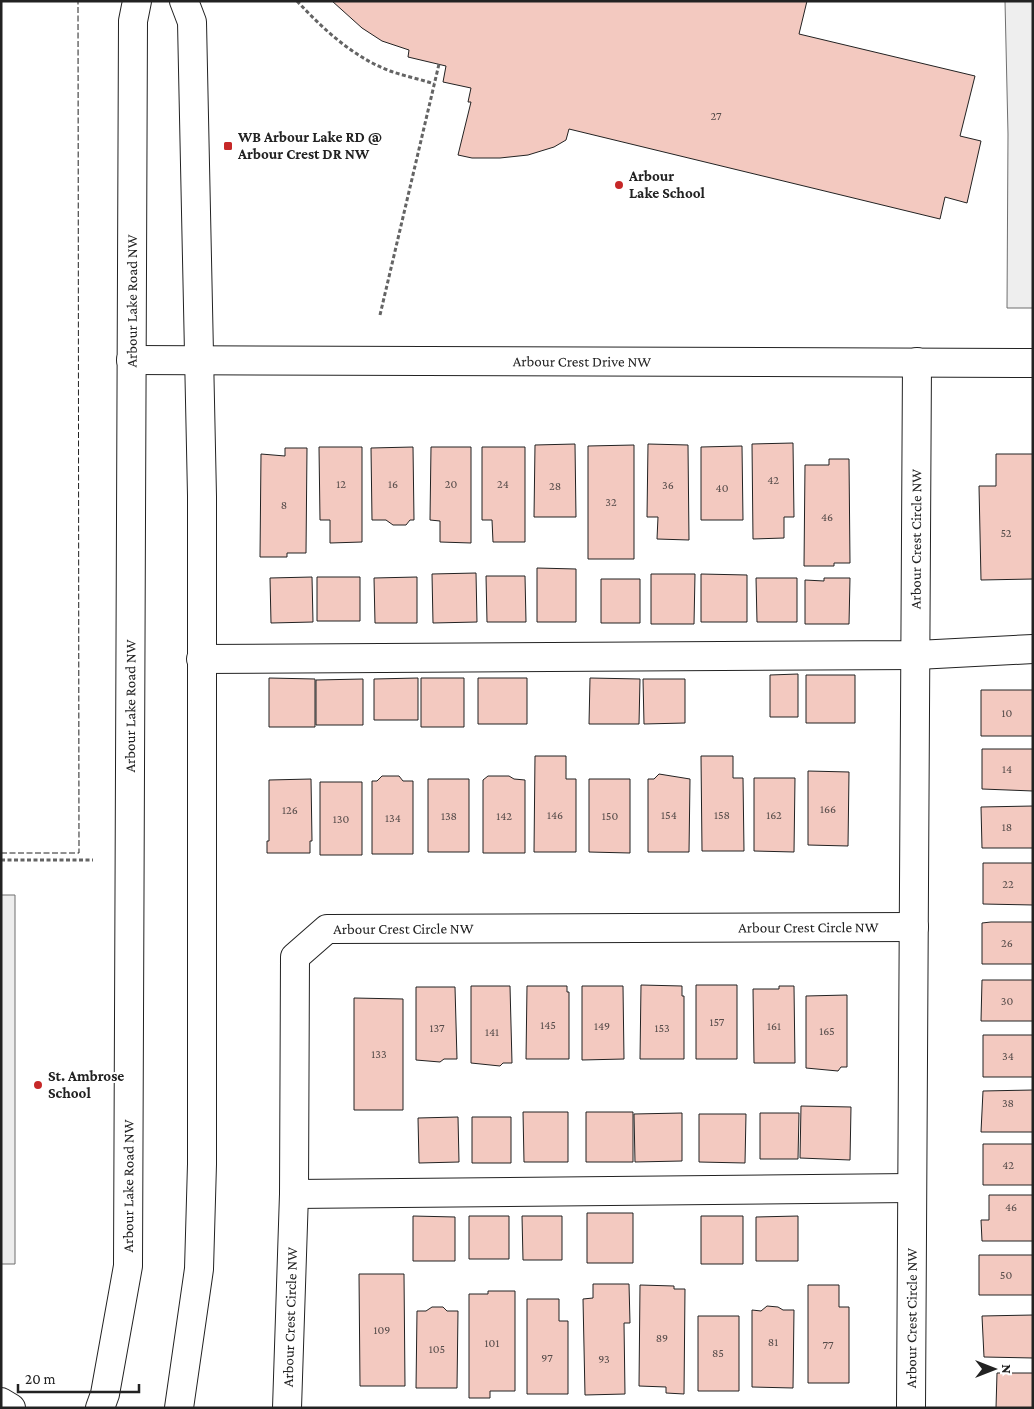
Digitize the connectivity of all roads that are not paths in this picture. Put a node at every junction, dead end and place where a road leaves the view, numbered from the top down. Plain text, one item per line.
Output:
1 (137, 1) edge
2 (184, 1) edge
3 (131, 360) junction
4 (199, 360) junction
5 (917, 362) junction
6 (1033, 363) edge
7 (1033, 649) edge
8 (917, 655) junction
9 (200, 659) junction
10 (914, 927) junction
11 (911, 1188) junction
12 (294, 1194) junction
13 (1, 1402) edge
14 (11, 1408) edge
15 (100, 1408) edge
16 (179, 1408) edge
17 (287, 1408) edge
18 (911, 1408) edge

1 - 3 street, Arbour Lake Road NW
2 - 4 street
3 - 4 street, Arbour Crest Drive NW
3 - 15 street, Arbour Lake Road NW
4 - 5 street, Arbour Crest Drive NW
4 - 9 street
5 - 6 street, Arbour Crest Drive NW
5 - 8 street, Arbour Crest Circle NW
7 - 8 street
8 - 9 street
8 - 10 street, Arbour Crest Circle NW
9 - 16 street
10 - 11 street, Arbour Crest Circle NW
10 - 12 street, Arbour Crest Circle NW
11 - 12 street
11 - 18 street, Arbour Crest Circle NW
12 - 17 street, Arbour Crest Circle NW
13 - 14 street

